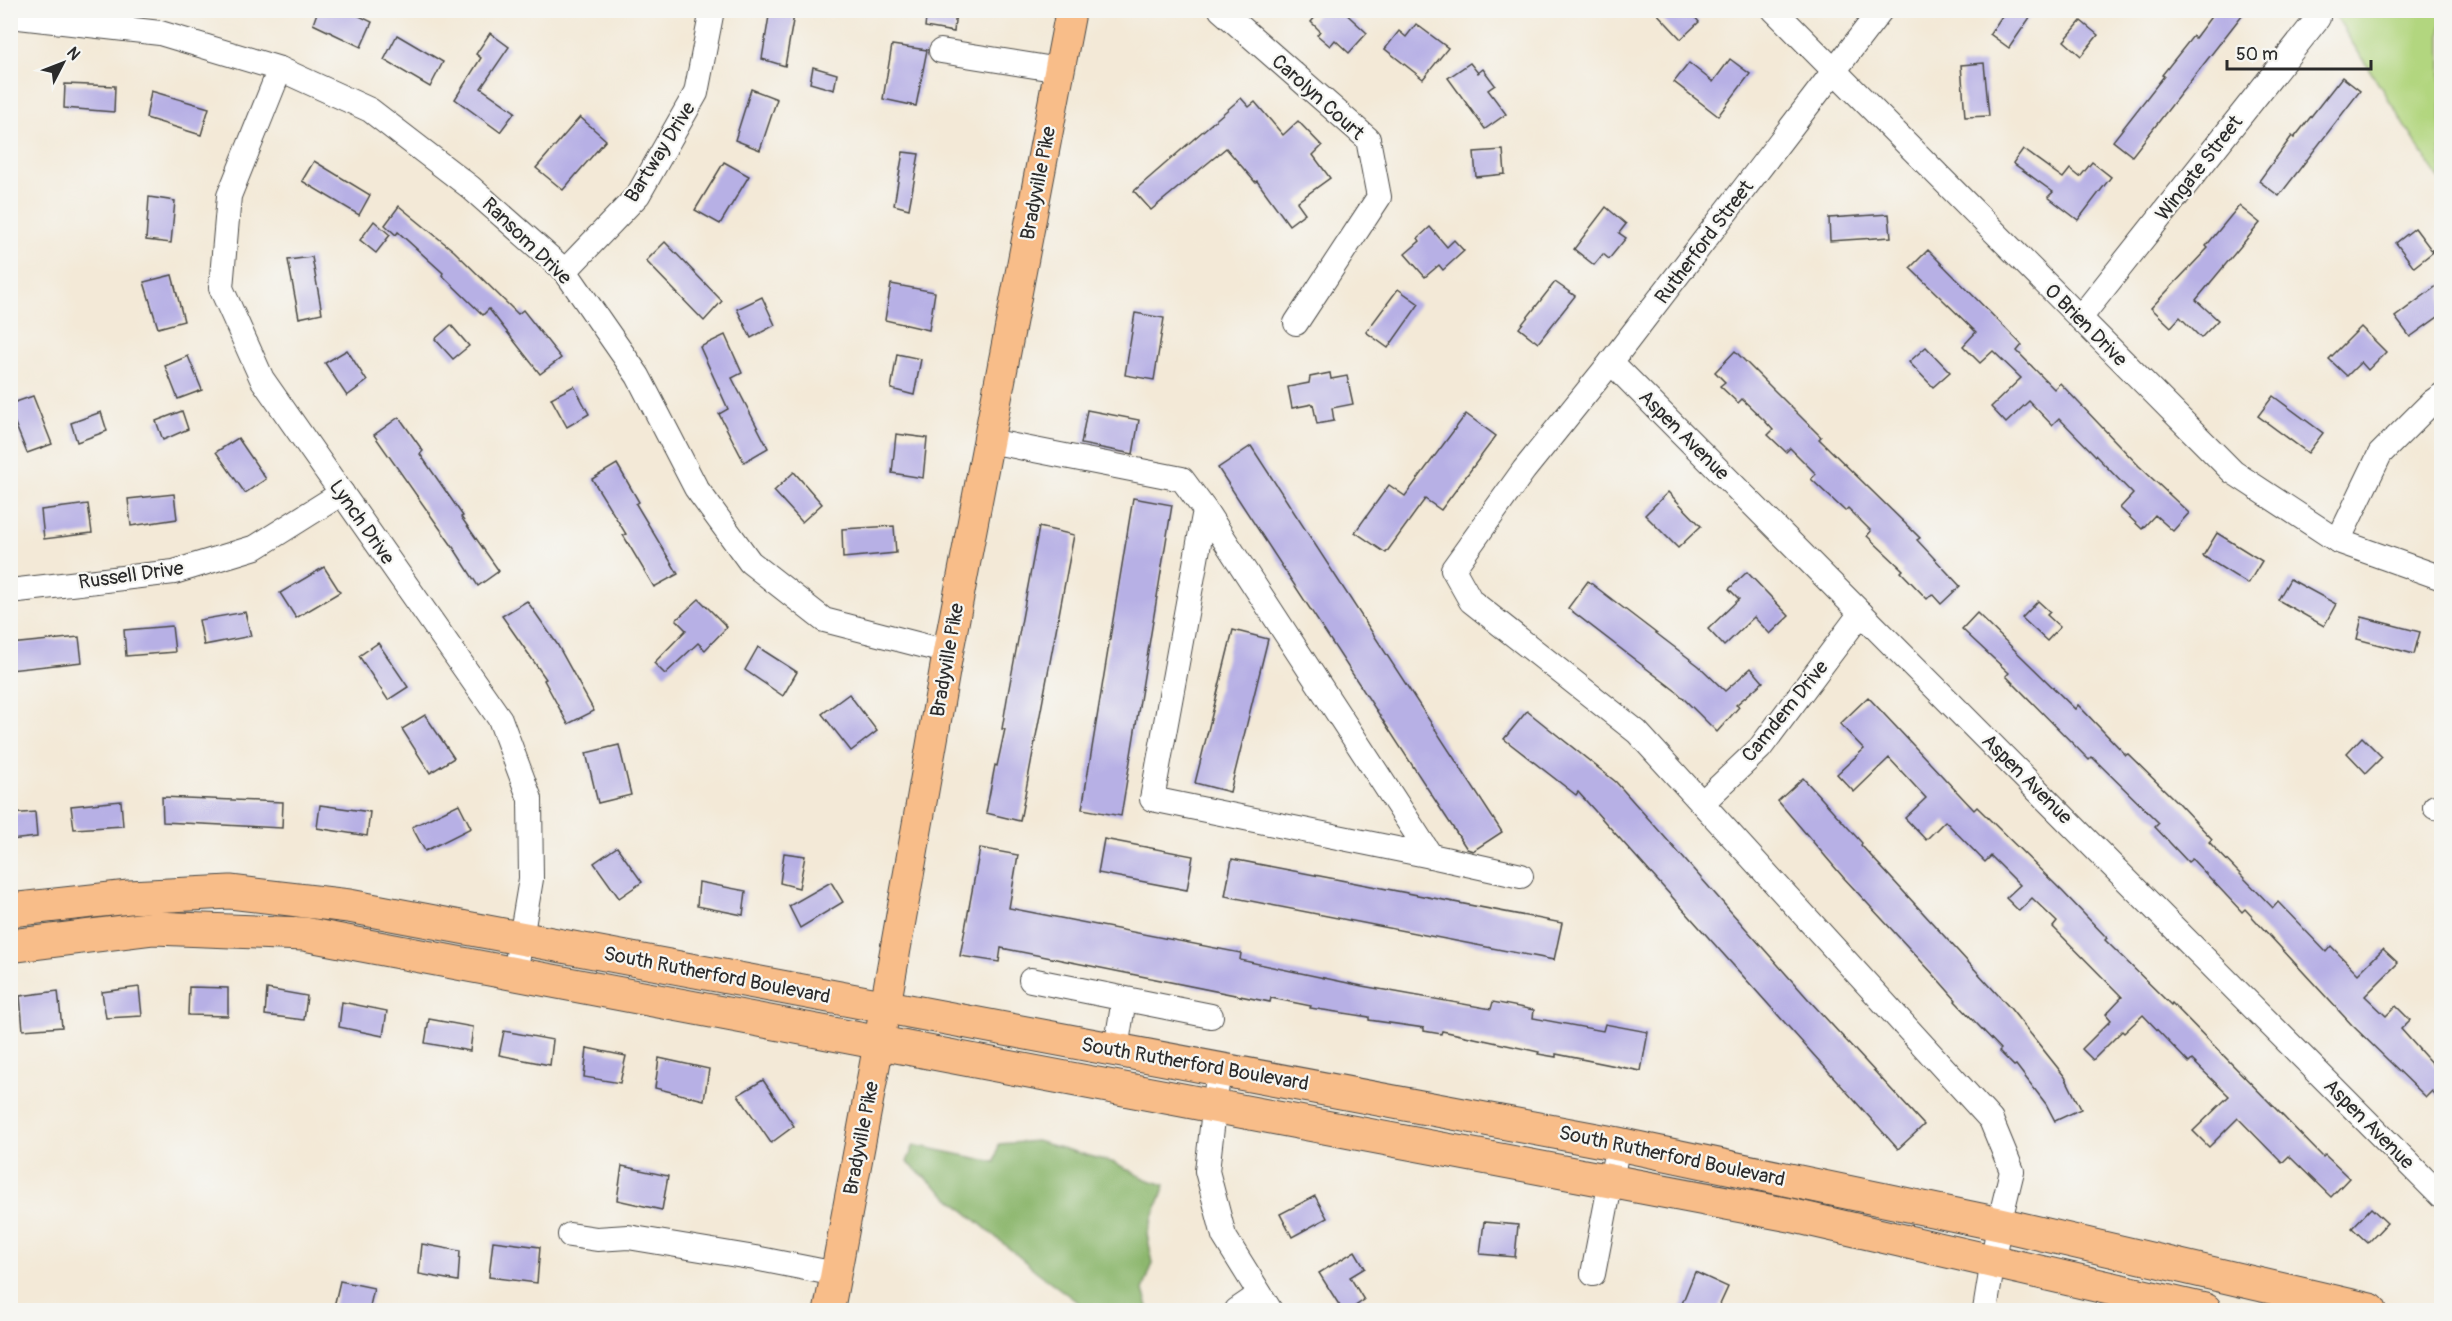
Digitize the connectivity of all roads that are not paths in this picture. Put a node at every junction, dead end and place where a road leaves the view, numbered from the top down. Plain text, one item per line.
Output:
1 (712, 10) edge
2 (1071, 10) edge
3 (1221, 10) edge
4 (1774, 10) edge
5 (1881, 10) edge
6 (10, 16) edge
7 (2318, 18) dead end
8 (940, 51) dead end
9 (280, 69) junction
10 (1060, 70) junction
11 (1834, 72) junction
12 (565, 271) junction
13 (2080, 318) junction
14 (1296, 323) dead end
15 (1611, 362) junction
16 (2442, 395) edge
17 (989, 441) junction
18 (342, 493) junction
19 (1204, 510) junction
20 (2338, 541) junction
21 (2442, 578) edge
22 (10, 591) edge
23 (1861, 613) junction
24 (948, 652) junction
25 (1702, 803) junction
26 (1431, 856) junction
27 (1521, 876) dead end
28 (10, 910) edge
29 (522, 938) junction
30 (10, 946) edge
31 (515, 975) junction
32 (1031, 980) dead end
33 (1124, 999) junction
34 (886, 1007) junction
35 (1211, 1016) dead end
36 (879, 1042) junction
37 (1116, 1048) junction
38 (1219, 1067) junction
39 (1214, 1105) junction
40 (1618, 1144) junction
41 (1612, 1180) junction
42 (2442, 1197) edge
43 (1999, 1224) junction
44 (570, 1235) dead end
45 (1994, 1262) junction
46 (836, 1274) junction
47 (1593, 1274) dead end
48 (1265, 1303) edge
49 (829, 1311) edge
50 (1237, 1311) edge
51 (1984, 1311) edge
52 (2205, 1311) edge
53 (2370, 1311) edge

1 - 12 street, Bartway Drive
2 - 10 main road, Bradyville Pike
3 - 14 street, Carolyn Court
4 - 11 street, O Brien Drive
5 - 11 street, Rutherford Street
6 - 9 street, Ransom Drive
7 - 13 street, Wingate Street
8 - 10 street
9 - 12 street, Ransom Drive
9 - 18 street, Lynch Drive
10 - 17 main road, Bradyville Pike
11 - 13 street, O Brien Drive
11 - 15 street, Rutherford Street
12 - 24 street, Ransom Drive
13 - 20 street, O Brien Drive
15 - 23 street, Aspen Avenue
15 - 25 street, Rutherford Street
16 - 20 street
17 - 19 street
17 - 24 main road, Bradyville Pike
18 - 22 street, Russell Drive
18 - 29 street, Lynch Drive
19 - 26 street
19 - 26 street
20 - 21 street, O Brien Drive
23 - 25 street, Camdem Drive
23 - 42 street, Aspen Avenue
24 - 34 main road, Bradyville Pike
25 - 43 street
26 - 27 street
28 - 29 highway, South Rutherford Boulevard
29 - 31 street, Lynch Drive
29 - 34 highway, South Rutherford Boulevard
30 - 31 highway, South Rutherford Boulevard
31 - 36 highway, South Rutherford Boulevard
32 - 33 street
33 - 35 street
33 - 37 street
34 - 36 main road, Bradyville Pike
34 - 37 highway, South Rutherford Boulevard
36 - 39 highway, South Rutherford Boulevard
36 - 46 main road, Bradyville Pike
37 - 38 highway, South Rutherford Boulevard
38 - 39 street
38 - 40 highway, South Rutherford Boulevard
39 - 41 highway, South Rutherford Boulevard
39 - 48 street
40 - 41 street
40 - 43 highway, South Rutherford Boulevard
41 - 45 highway, South Rutherford Boulevard
41 - 47 street
43 - 45 street
43 - 53 highway, South Rutherford Boulevard
44 - 46 street
45 - 51 street
45 - 52 highway, South Rutherford Boulevard
46 - 49 main road, Bradyville Pike
48 - 50 street

